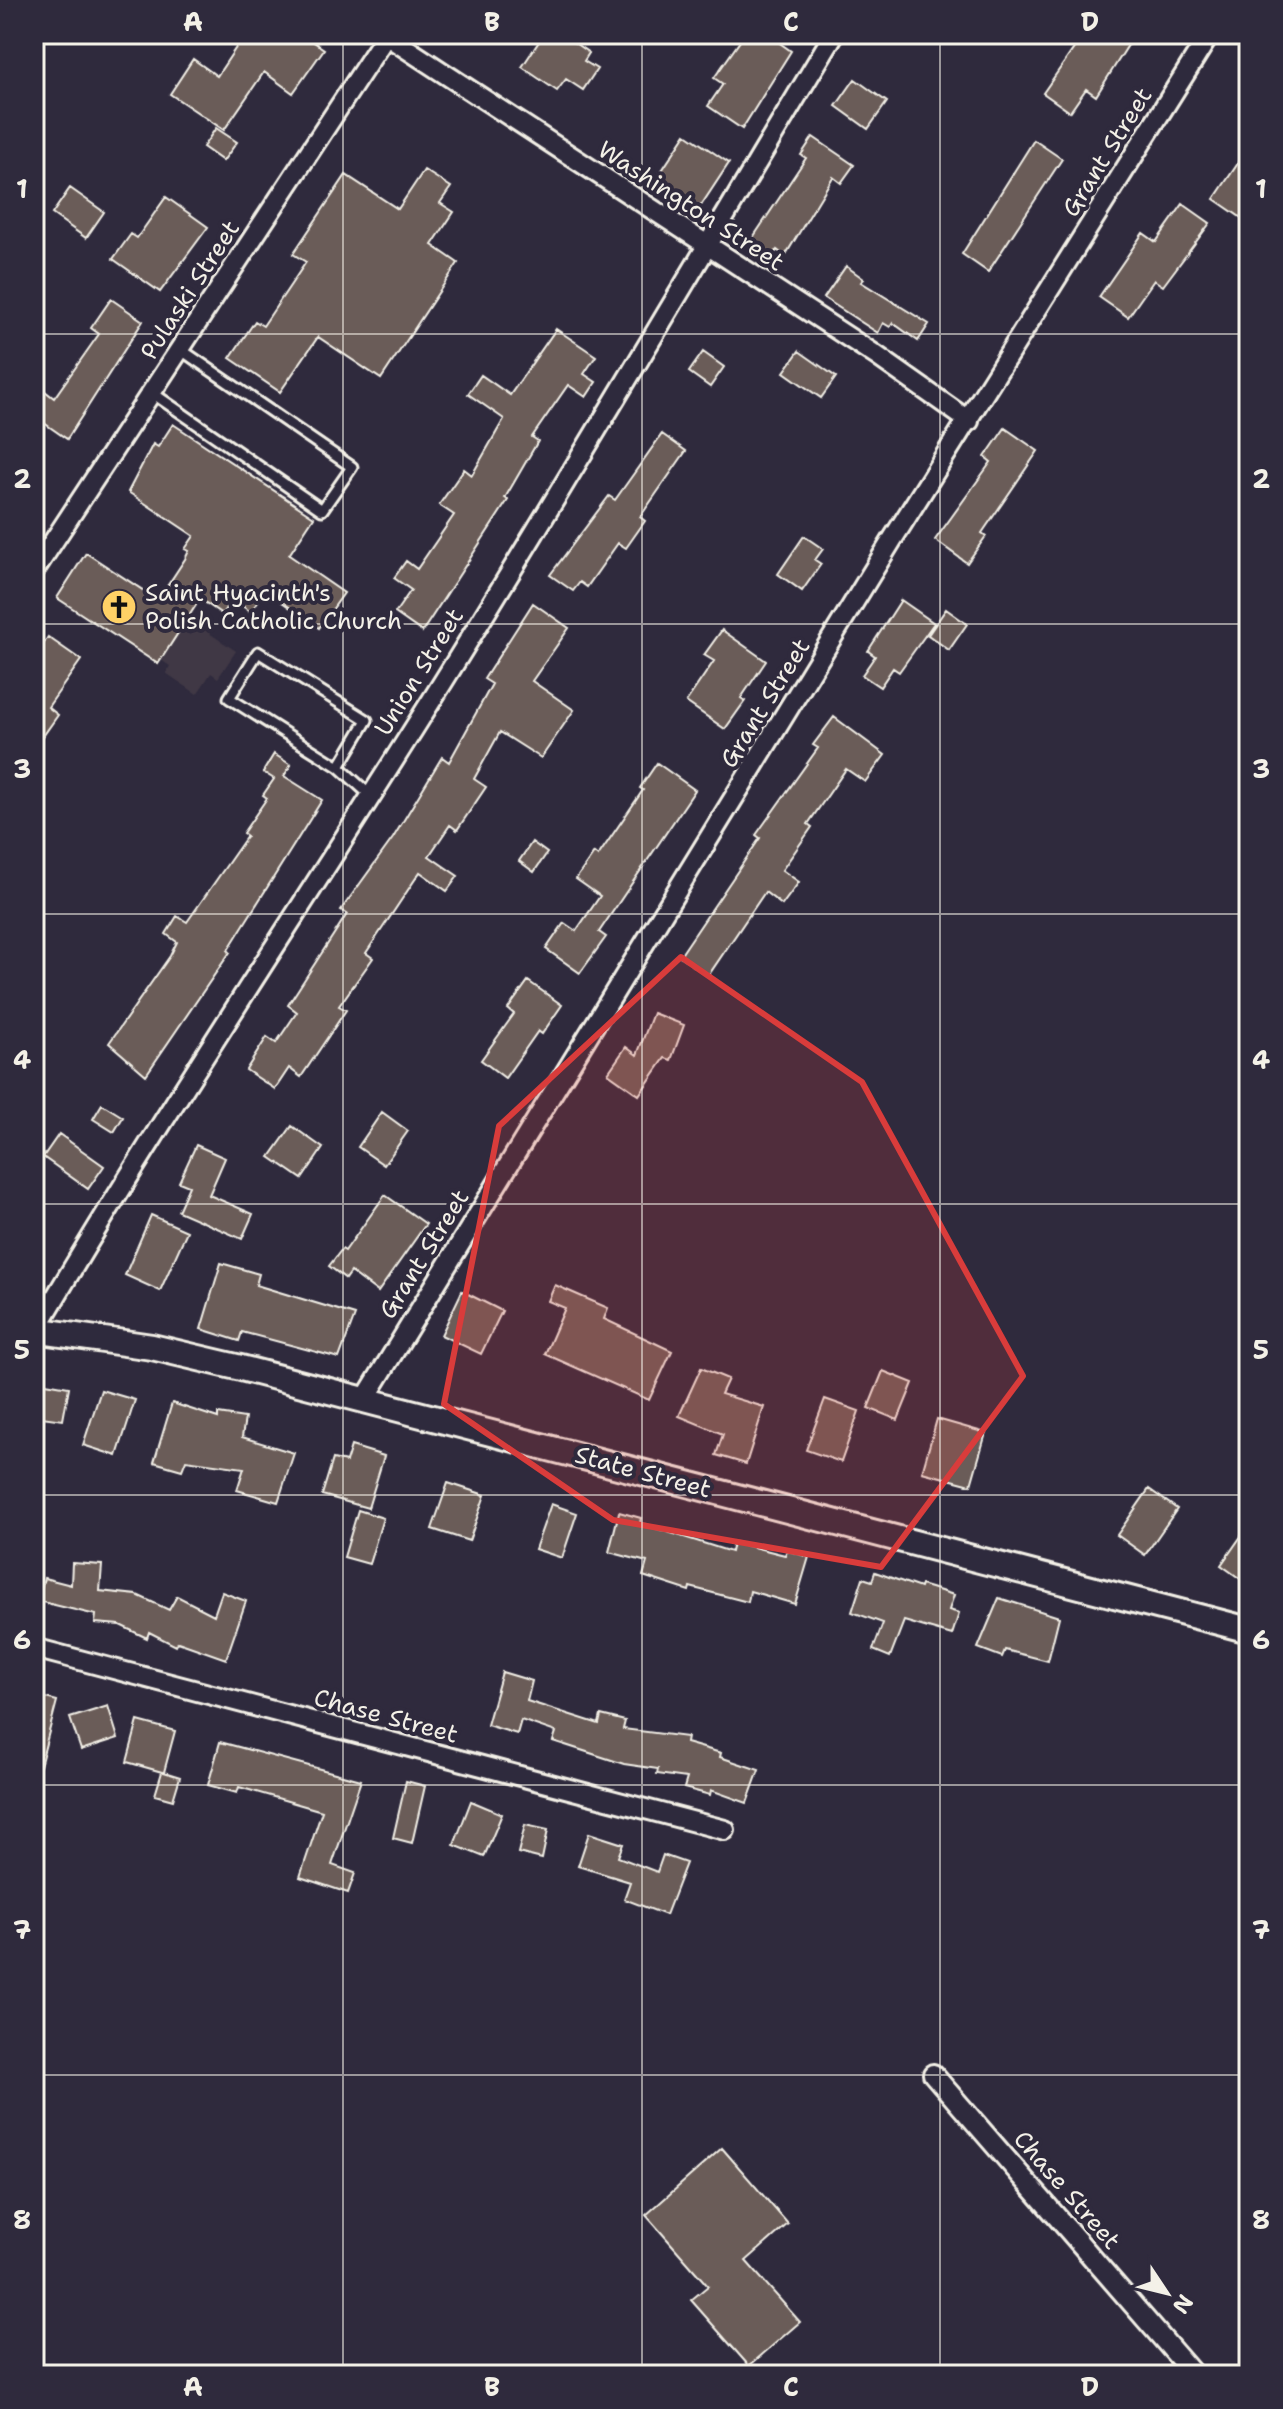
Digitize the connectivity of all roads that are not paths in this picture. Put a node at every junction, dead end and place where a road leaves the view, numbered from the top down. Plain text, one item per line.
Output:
1 (385, 34) edge
2 (834, 34) edge
3 (1210, 34) edge
4 (708, 247) junction
5 (180, 349) junction
6 (151, 392) junction
7 (969, 421) junction
8 (34, 571) edge
9 (339, 767) junction
10 (371, 796) junction
11 (35, 1330) edge
12 (365, 1399) junction
13 (1249, 1630) edge
14 (34, 1648) edge
15 (725, 1830) dead end
16 (933, 2074) dead end
17 (1194, 2375) edge

1 - 4 street, Washington Street
1 - 5 street, Pulaski Street
2 - 4 street, Union Street
3 - 7 street, Grant Street
4 - 7 street, Washington Street
4 - 10 street, Union Street
5 - 6 street, Pulaski Street
5 - 6 lane
6 - 8 street, Pulaski Street
7 - 12 street, Grant Street
9 - 9 lane
9 - 10 lane
10 - 11 street, Union Street
11 - 12 main road, State Street
12 - 13 main road, State Street
14 - 15 street, Chase Street
16 - 17 street, Chase Street

